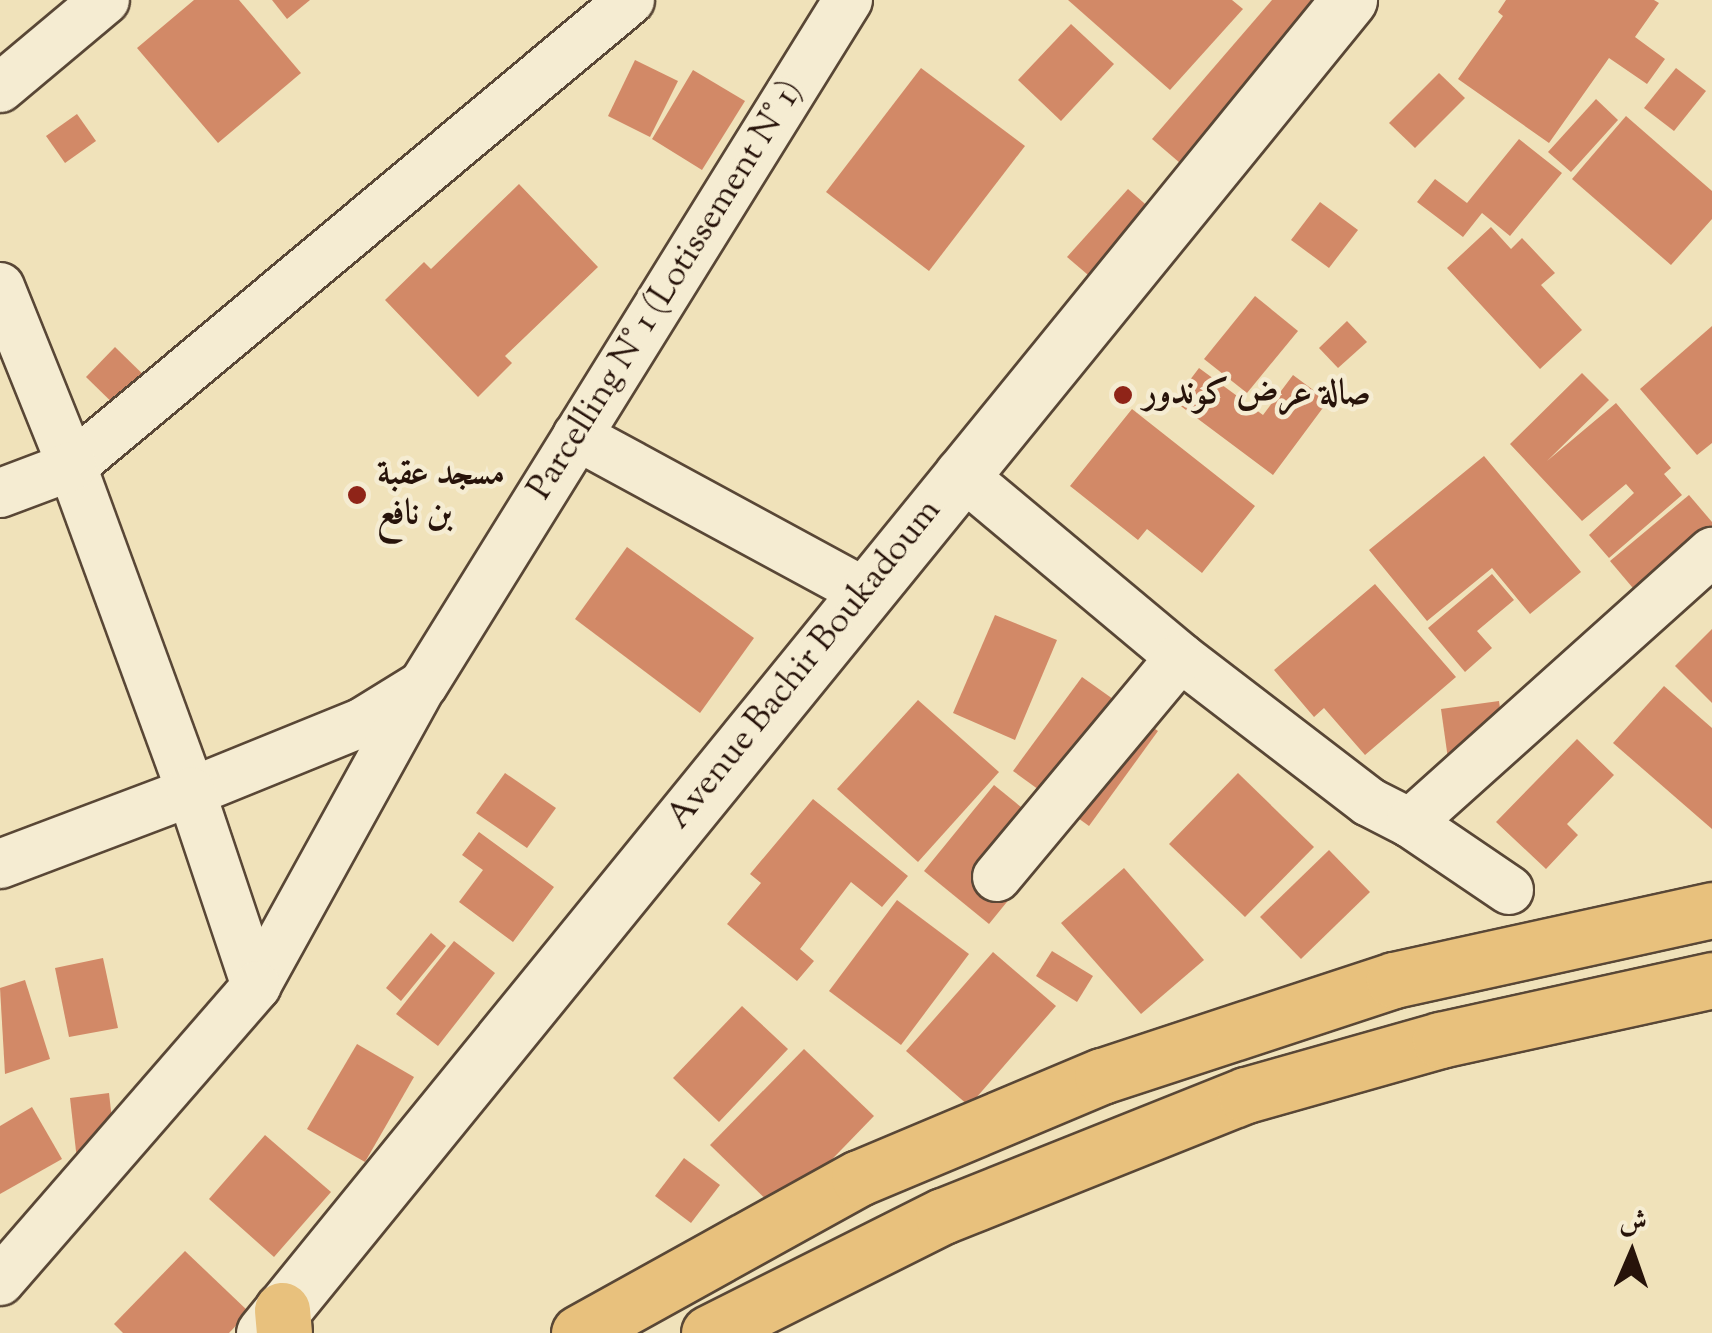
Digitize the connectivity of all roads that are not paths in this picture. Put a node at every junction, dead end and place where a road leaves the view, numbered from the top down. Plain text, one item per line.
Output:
1 (104, 0) edge
2 (630, 0) edge
3 (848, 0) edge
4 (1349, 0) edge
5 (0, 88) edge
6 (0, 287) edge
7 (577, 436) junction
8 (72, 466) junction
9 (960, 473) junction
10 (0, 493) edge
11 (1712, 552) edge
12 (864, 592) junction
13 (1180, 657) junction
14 (422, 685) junction
15 (190, 792) junction
16 (1410, 823) junction
17 (0, 864) edge
18 (997, 877) dead end
19 (1510, 890) dead end
20 (1712, 910) edge
21 (1712, 980) edge
22 (256, 986) junction
23 (0, 1281) edge
24 (277, 1325) edge
25 (578, 1333) edge
26 (709, 1333) edge

1 - 5 street
2 - 8 street
3 - 7 street, Parcelling N° 1 (Lotissement N° 1)
4 - 9 street, Avenue Bachir Boukadoum
6 - 8 street
7 - 12 street
7 - 14 street, Parcelling N° 1 (Lotissement N° 1)
8 - 10 street
8 - 15 street
9 - 12 street, Avenue Bachir Boukadoum
9 - 13 street
11 - 16 street
12 - 24 street, Avenue Bachir Boukadoum
13 - 16 street
13 - 18 street
14 - 15 street, Parcelling N° 1 (Lotissement N° 1)
14 - 22 street, Parcelling N° 1 (Lotissement N° 1)
15 - 17 street, Parcelling N° 1 (Lotissement N° 1)
15 - 22 street
16 - 19 street
20 - 25 highway
21 - 26 highway
22 - 23 street, Parcelling N° 1 (Lotissement N° 1)

